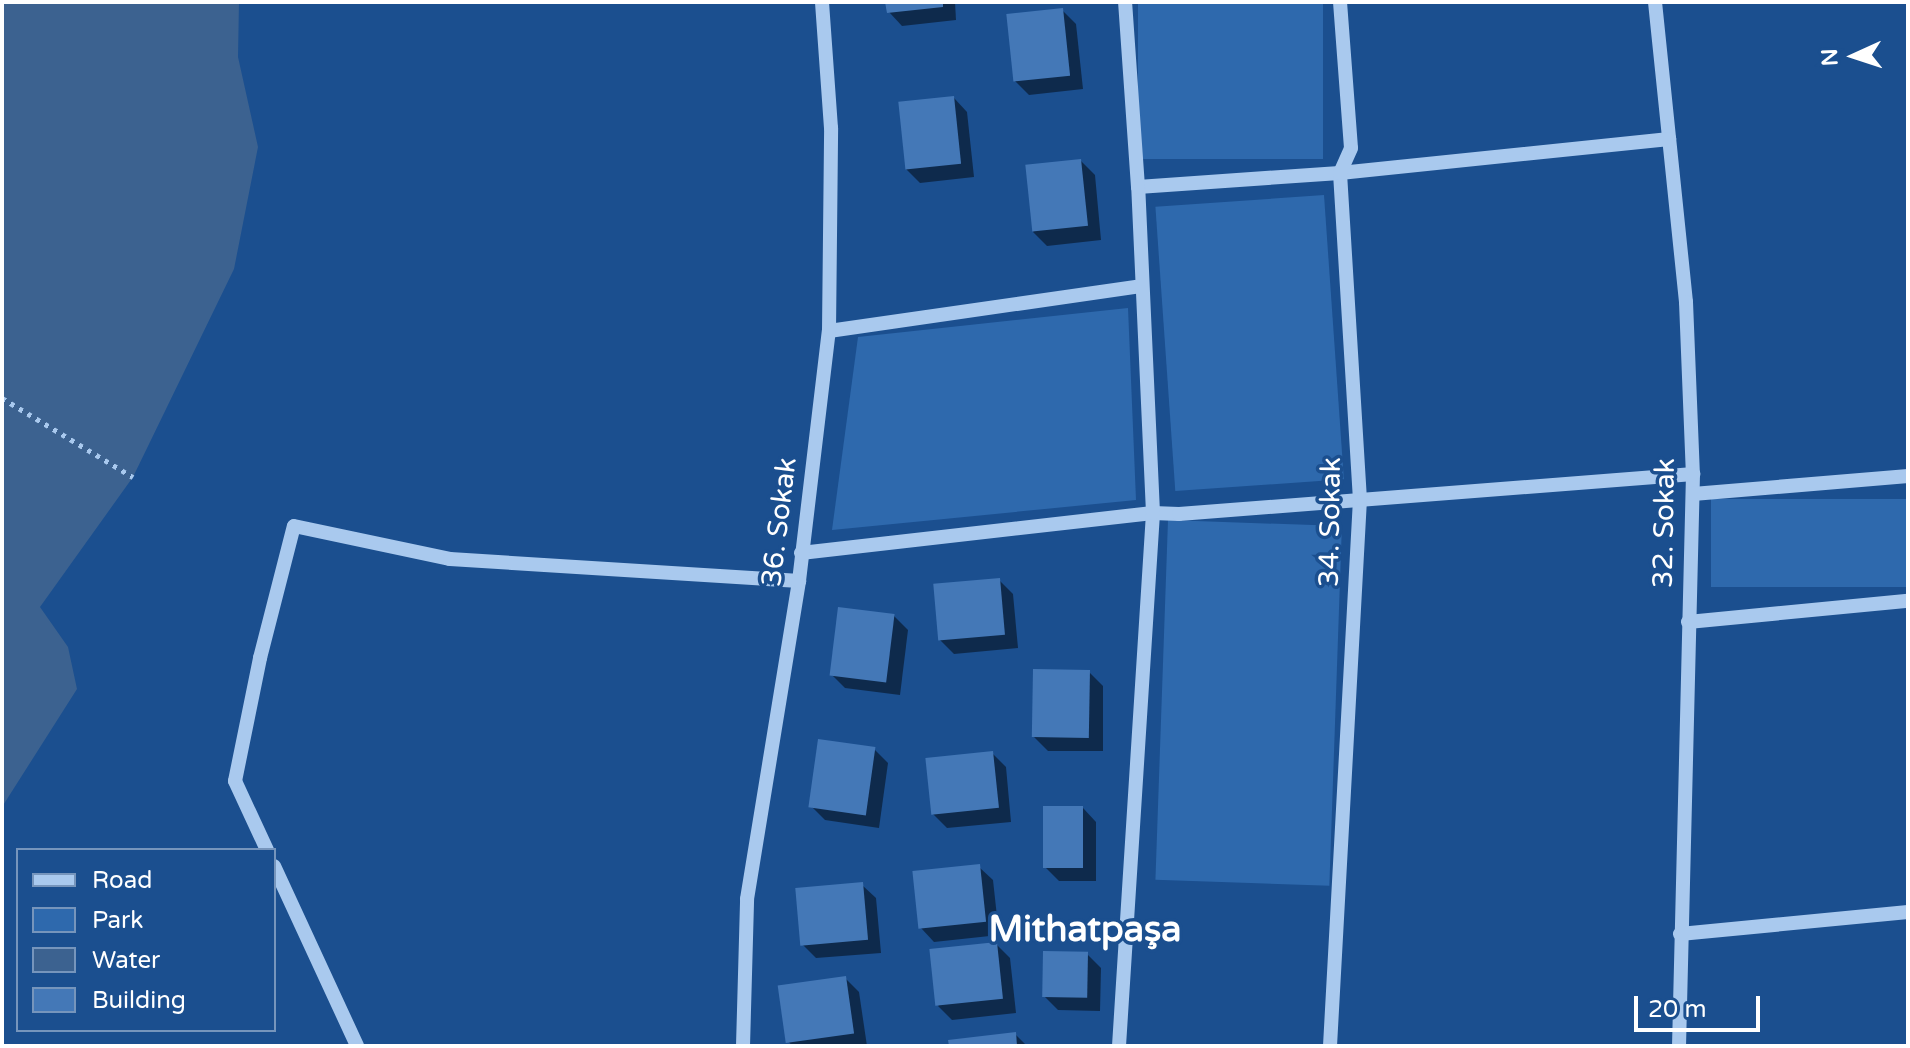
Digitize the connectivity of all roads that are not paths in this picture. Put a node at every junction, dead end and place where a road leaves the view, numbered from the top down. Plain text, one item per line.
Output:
1 (822, 2) edge
2 (1125, 2) edge
3 (1340, 2) edge
4 (1655, 2) edge
5 (1669, 139) junction
6 (1340, 173) junction
7 (1138, 187) junction
8 (1141, 286) junction
9 (829, 331) junction
10 (1693, 474) junction
11 (1908, 476) edge
12 (1693, 494) junction
13 (1360, 500) junction
14 (1153, 513) junction
15 (801, 553) junction
16 (799, 581) junction
17 (1908, 601) edge
18 (1688, 622) junction
19 (266, 848) edge
20 (276, 870) edge
21 (1908, 912) edge
22 (1680, 934) junction
23 (357, 1046) edge
24 (743, 1046) edge
25 (1119, 1046) edge
26 (1330, 1046) edge
27 (1679, 1046) edge

1 - 9 street, 36. Sokak
2 - 7 street
3 - 6 street, 34. Sokak
4 - 5 street, 32. Sokak
5 - 6 street
5 - 10 street, 32. Sokak
6 - 7 street
6 - 13 street, 34. Sokak
7 - 8 street
8 - 9 street
8 - 14 street
9 - 15 street, 36. Sokak
10 - 12 street, 32. Sokak
10 - 13 street
11 - 12 street
12 - 18 street, 32. Sokak
13 - 14 street
13 - 26 street, 34. Sokak
14 - 15 street
14 - 25 street
15 - 16 street, 36. Sokak
16 - 19 street
16 - 24 street, 36. Sokak
17 - 18 street
18 - 22 street, 32. Sokak
20 - 23 street
21 - 22 street
22 - 27 street, 32. Sokak

